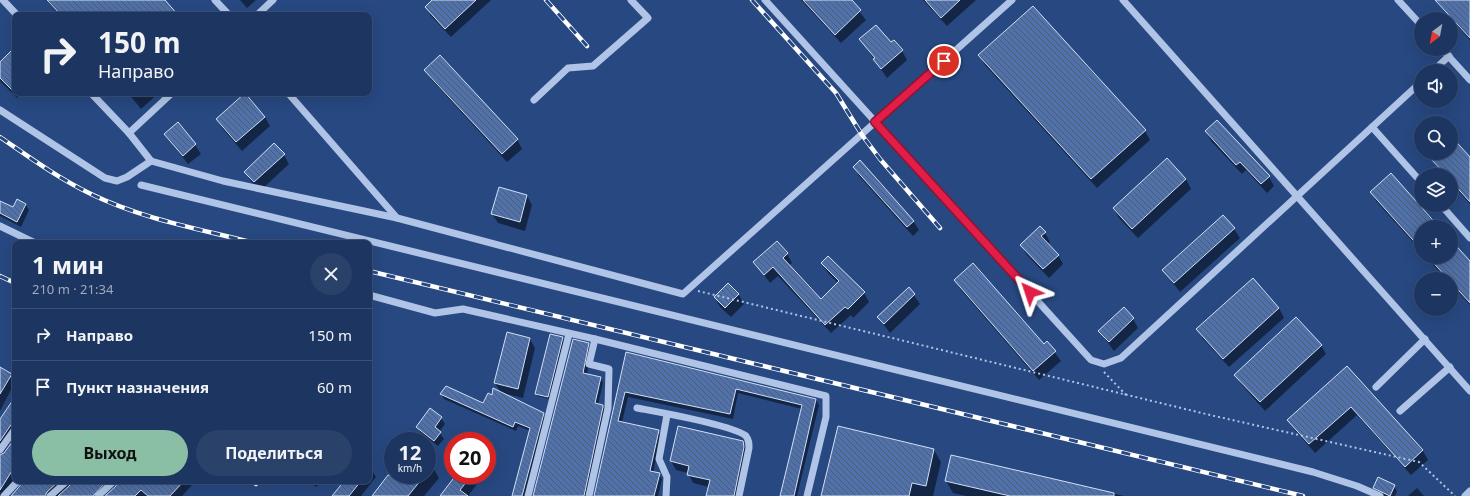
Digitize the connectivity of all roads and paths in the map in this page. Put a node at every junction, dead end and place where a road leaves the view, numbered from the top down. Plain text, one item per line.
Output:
1 (3, 0) edge
2 (215, 0) edge
3 (273, 0) edge
4 (632, 0) edge
5 (765, 0) edge
6 (1012, 0) edge
7 (1123, 0) edge
8 (1398, 0) edge
9 (15, 12) edge
10 (225, 12) edge
11 (260, 12) edge
12 (1414, 17) edge
13 (1449, 56) joint
14 (1441, 64) edge
15 (1470, 80) edge
16 (1414, 88) edge
17 (94, 96) edge
18 (169, 96) edge
19 (291, 96) edge
20 (534, 100) dead end
21 (0, 110) edge
22 (875, 122) junction
23 (1372, 127) junction
24 (129, 133) junction
25 (151, 161) junction
26 (1414, 174) edge
27 (141, 185) dead end
28 (1297, 197) junction
29 (1447, 212) edge
30 (397, 218) junction
31 (0, 226) edge
32 (1470, 238) edge
33 (29, 240) edge
34 (366, 240) edge
35 (372, 242) edge
36 (683, 294) junction
37 (372, 296) edge
38 (569, 334) junction
39 (595, 339) junction
40 (1425, 339) junction
41 (1092, 360) junction
42 (1450, 367) junction
43 (1376, 387) dead end
44 (1470, 390) edge
45 (1127, 396) junction
46 (637, 408) dead end
47 (1400, 411) dead end
48 (667, 414) junction
49 (12, 433) edge
50 (0, 450) edge
51 (15, 484) edge
52 (63, 484) edge
53 (111, 484) edge
54 (1470, 491) edge
55 (4, 496) edge
56 (50, 496) edge
57 (98, 496) edge
58 (528, 496) edge
59 (589, 496) edge
60 (666, 496) edge
61 (739, 496) edge
62 (807, 496) edge
63 (1380, 496) edge
64 (1455, 496) edge
65 (1465, 496) edge

1 - 9 lane
2 - 10 lane
3 - 11 lane
4 - 20 lane
5 - 22 lane
6 - 22 lane
7 - 28 lane
8 - 12 lane
13 - 14 lane
13 - 15 lane
16 - 23 lane
17 - 24 lane
18 - 24 lane
19 - 30 lane
21 - 25 lane
22 - 36 lane
22 - 41 lane
23 - 26 lane
23 - 28 lane
24 - 25 lane
25 - 30 lane
27 - 34 lane
28 - 40 lane
28 - 41 lane
29 - 32 lane
30 - 36 lane
31 - 33 lane
35 - 63 lane
36 - 45 path
37 - 38 lane
38 - 39 lane
38 - 58 lane
39 - 59 lane
39 - 62 lane
40 - 42 lane
40 - 43 lane
41 - 45 path
42 - 44 lane
42 - 47 lane
45 - 64 path
46 - 48 lane
48 - 60 lane
48 - 61 lane
49 - 50 lane
51 - 55 lane
52 - 56 lane
53 - 57 lane
54 - 65 lane

